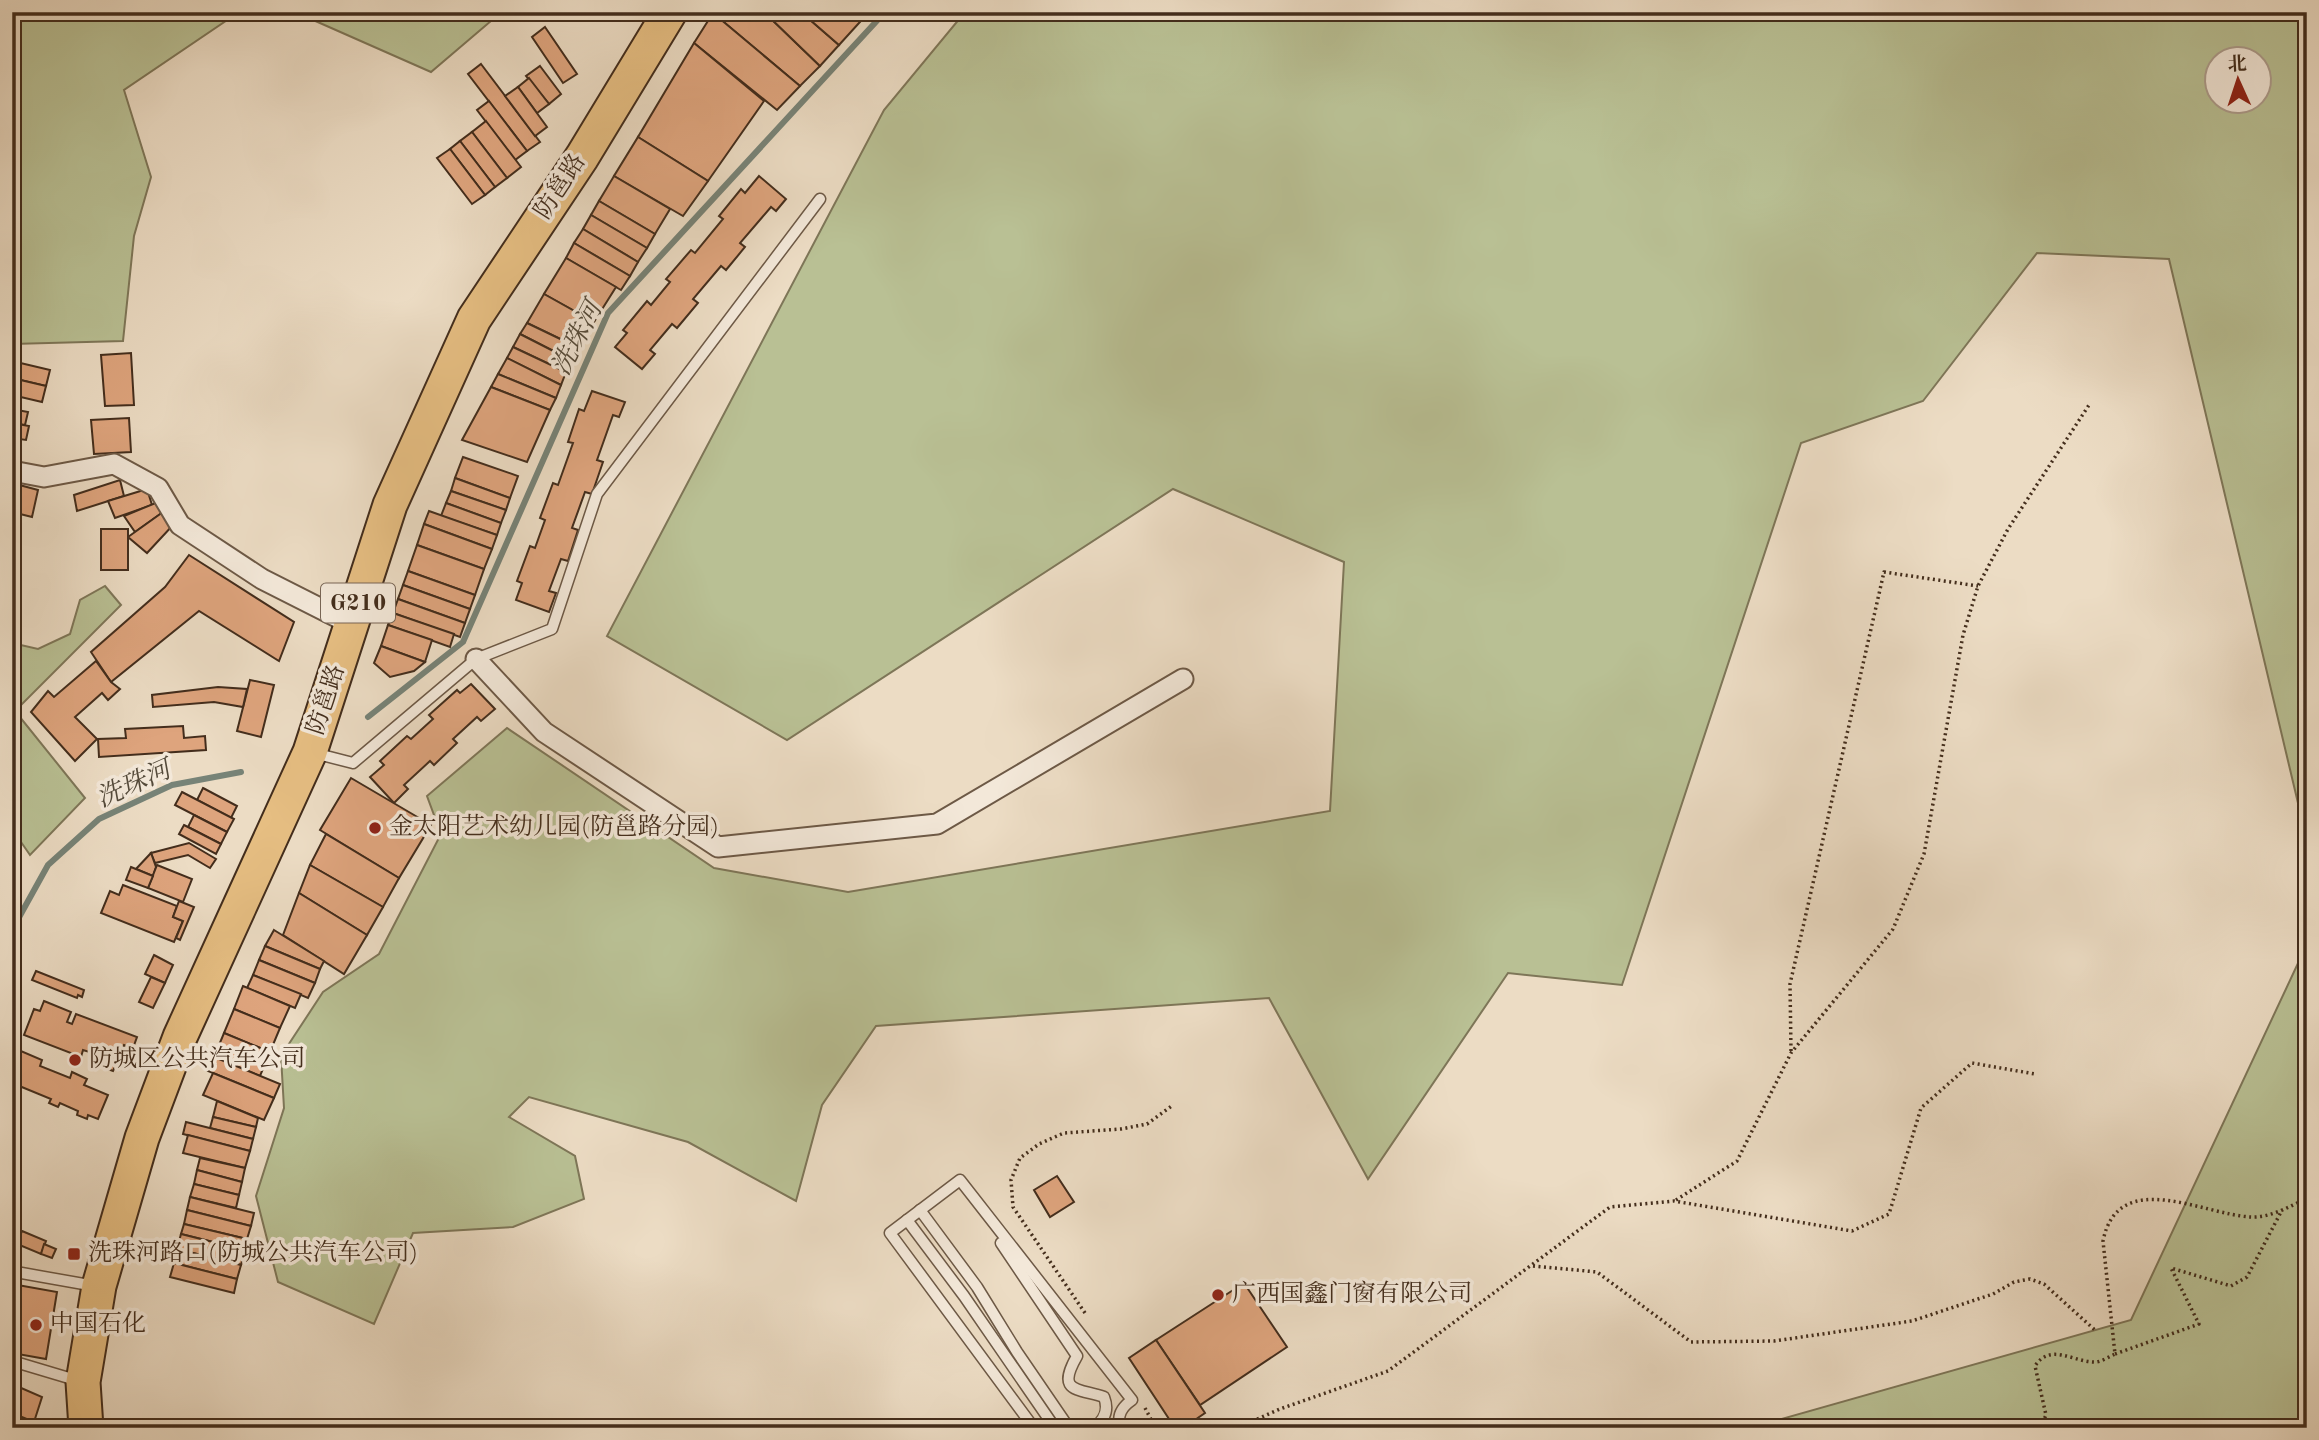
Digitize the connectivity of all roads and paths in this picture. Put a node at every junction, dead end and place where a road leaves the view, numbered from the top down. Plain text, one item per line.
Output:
1 (670, 12) edge
2 (820, 199) dead end
3 (2089, 405) dead end
4 (12, 471) edge
5 (1978, 586) junction
6 (351, 624) junction
7 (476, 659) junction
8 (1184, 679) dead end
9 (310, 752) junction
10 (1791, 1053) junction
11 (2035, 1074) dead end
12 (1173, 1105) dead end
13 (960, 1180) junction
14 (2307, 1198) edge
15 (1674, 1201) junction
16 (920, 1210) junction
17 (2283, 1210) junction
18 (907, 1220) junction
19 (1531, 1265) junction
20 (99, 1286) junction
21 (12, 1292) edge
22 (1087, 1316) dead end
23 (2096, 1331) dead end
24 (2115, 1354) junction
25 (12, 1361) edge
26 (83, 1382) junction
27 (1137, 1401) junction
28 (1155, 1426) edge
29 (86, 1428) edge
30 (1034, 1428) edge
31 (1055, 1428) edge
32 (1069, 1428) edge
33 (1093, 1428) edge
34 (1121, 1428) edge
35 (1237, 1428) edge
36 (2040, 1428) edge

1 - 6 highway, 防邕路 / G210
2 - 7 lane
3 - 5 path
4 - 6 street
5 - 10 path
5 - 10 path
6 - 9 highway, 防邕路 / G210
7 - 8 street
7 - 9 lane
9 - 20 highway, 防邕路 / G210
10 - 15 path
11 - 15 path
12 - 22 path
13 - 16 lane
13 - 27 lane
13 - 33 lane
14 - 17 path
15 - 19 path
16 - 18 lane
16 - 32 lane
17 - 24 path
17 - 24 path
18 - 30 lane
18 - 31 lane
19 - 23 path
19 - 35 path
20 - 21 lane
20 - 26 highway, 防邕路 / G210
24 - 36 path
25 - 26 lane
26 - 29 highway, 防邕路 / G210
27 - 28 path
27 - 28 path
27 - 34 lane

